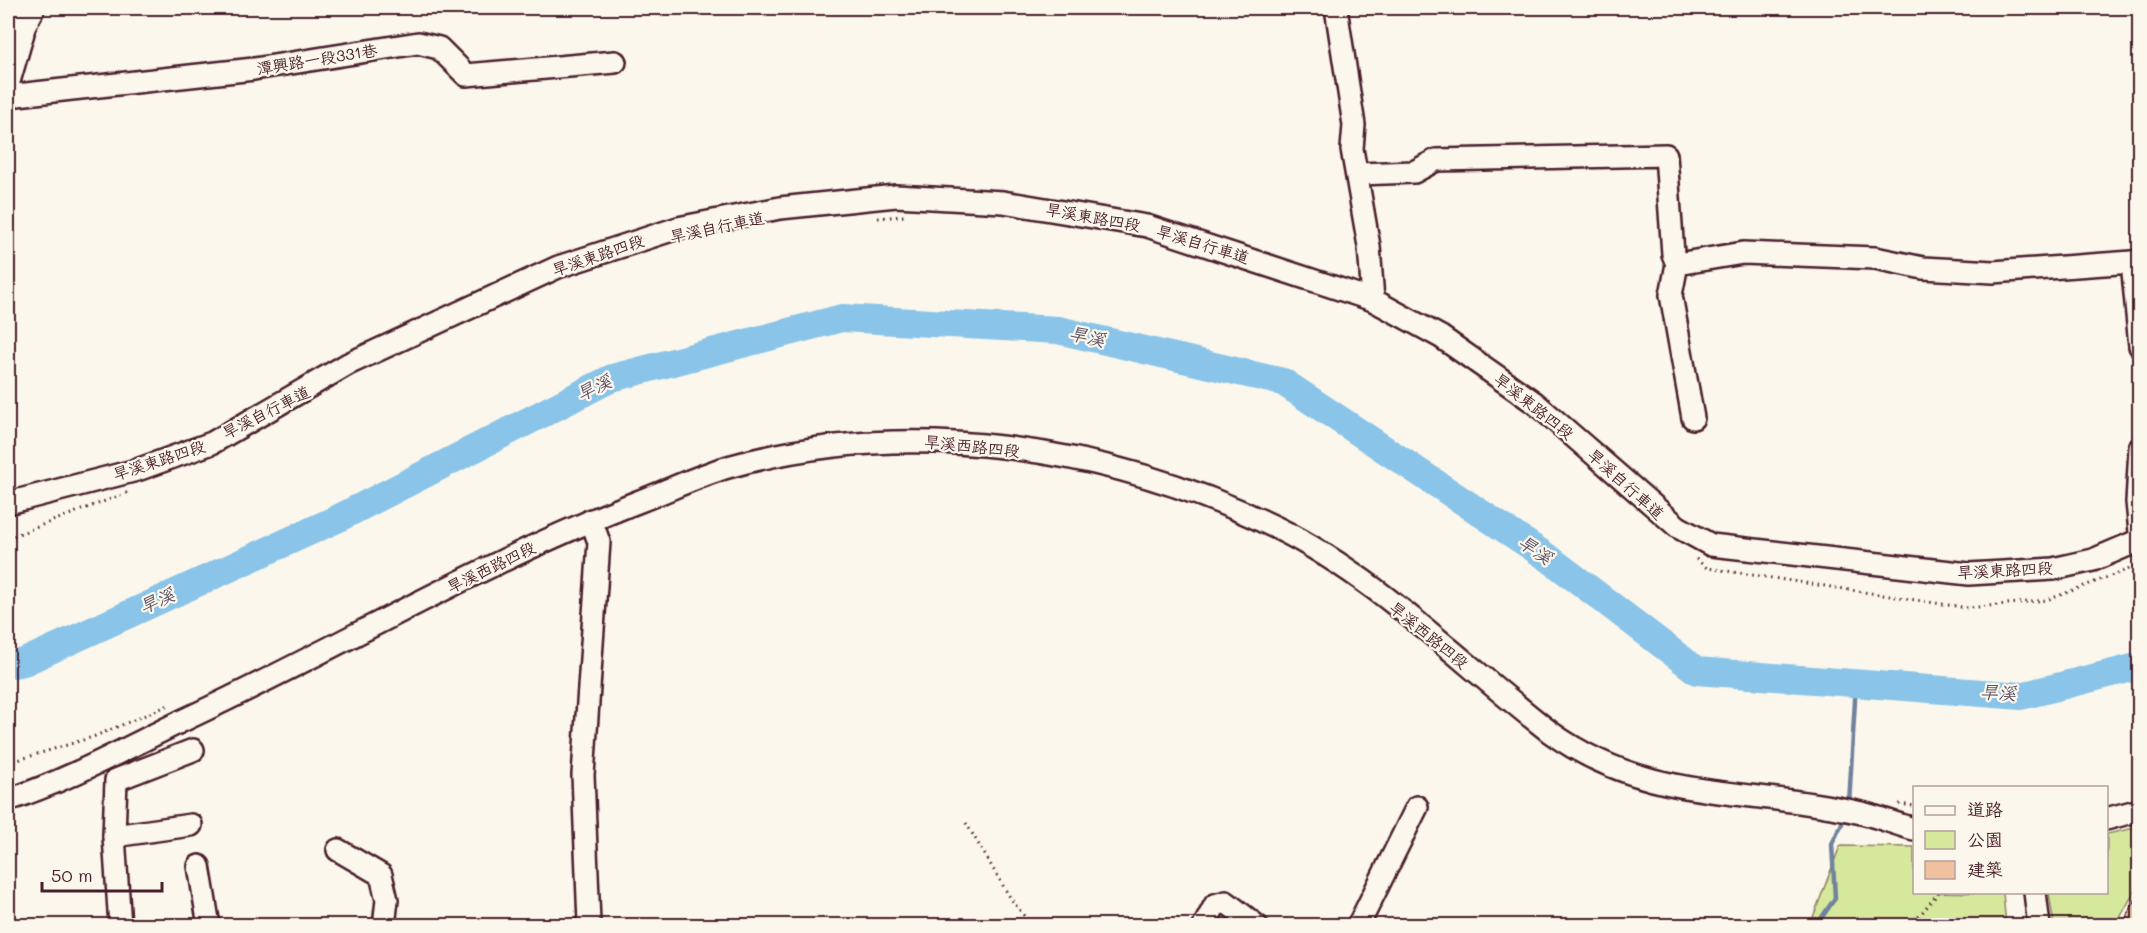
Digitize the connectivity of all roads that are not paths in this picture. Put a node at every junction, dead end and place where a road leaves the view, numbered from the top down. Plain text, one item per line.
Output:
1 (1336, 8) edge
2 (24, 11) edge
3 (8, 46) edge
4 (615, 62) dead end
5 (8, 85) edge
6 (8, 96) edge
7 (1358, 174) junction
8 (1677, 264) junction
9 (2135, 264) edge
10 (1373, 300) junction
11 (2139, 346) edge
12 (1693, 418) dead end
13 (2139, 448) edge
14 (8, 503) edge
15 (591, 520) junction
16 (2139, 531) edge
17 (2139, 540) edge
18 (193, 750) dead end
19 (8, 800) edge
20 (1417, 807) dead end
21 (2139, 810) edge
22 (2108, 818) edge
23 (191, 825) dead end
24 (1913, 829) edge
25 (114, 836) junction
26 (338, 850) dead end
27 (199, 866) dead end
28 (2035, 894) edge
29 (120, 926) edge
30 (209, 926) edge
31 (384, 926) edge
32 (585, 926) edge
33 (1204, 926) edge
34 (1257, 926) edge
35 (1358, 926) edge
36 (2039, 926) edge

1 - 7 street
2 - 3 highway
2 - 5 street
4 - 6 street, 潭興路一段331巷
7 - 8 street
7 - 10 street
8 - 9 street
8 - 12 street
9 - 11 street
10 - 14 street, 旱溪東路四段
10 - 17 street, 旱溪東路四段
13 - 16 street
15 - 19 street, 旱溪西路四段
15 - 24 street, 旱溪西路四段
15 - 32 street
18 - 25 street
20 - 35 street
21 - 22 street
23 - 25 street
25 - 29 street
26 - 31 street
27 - 30 street
28 - 36 street
33 - 34 street

